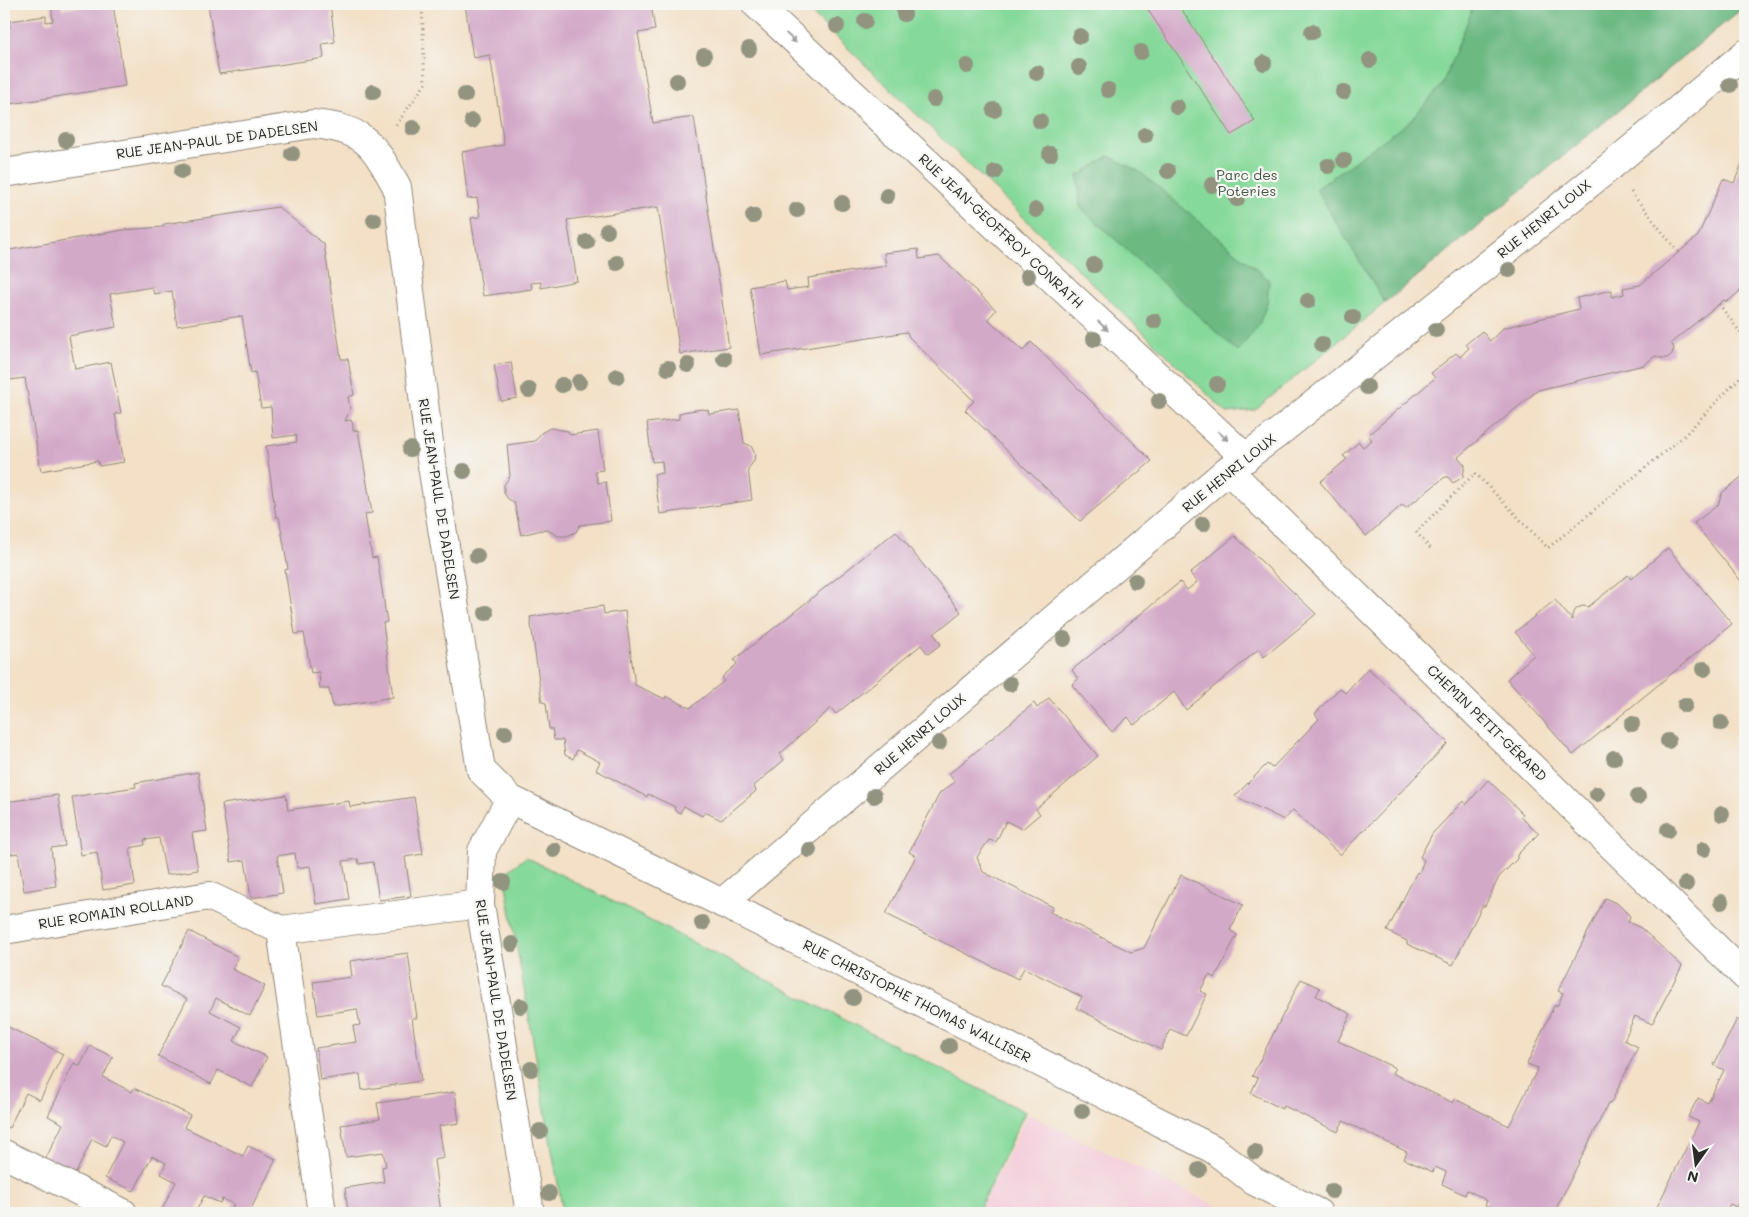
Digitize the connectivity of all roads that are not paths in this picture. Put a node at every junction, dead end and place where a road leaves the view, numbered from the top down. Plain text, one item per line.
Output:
1 (756, 4) edge
2 (1745, 54) edge
3 (4, 173) edge
4 (1237, 464) junction
5 (510, 799) junction
6 (722, 903) junction
7 (480, 904) junction
8 (4, 930) edge
9 (281, 930) junction
10 (1745, 976) edge
11 (4, 1154) edge
12 (123, 1213) edge
13 (322, 1213) edge
14 (530, 1213) edge
15 (1318, 1213) edge

1 -> 4 street, RUE JEAN-GEOFFROY CONRATH
2 - 4 street, RUE HENRI LOUX
3 - 5 street, RUE JEAN-PAUL DE DADELSEN
4 - 6 street, RUE HENRI LOUX
4 - 10 street, CHEMIN PETIT-GÉRARD
5 - 6 street, RUE CHRISTOPHE THOMAS WALLISER
5 - 7 street, RUE JEAN-PAUL DE DADELSEN
6 - 15 street, RUE CHRISTOPHE THOMAS WALLISER
7 - 9 street
7 - 14 street, RUE JEAN-PAUL DE DADELSEN
8 - 9 street, RUE ROMAIN ROLLAND
9 - 13 street
11 - 12 street

